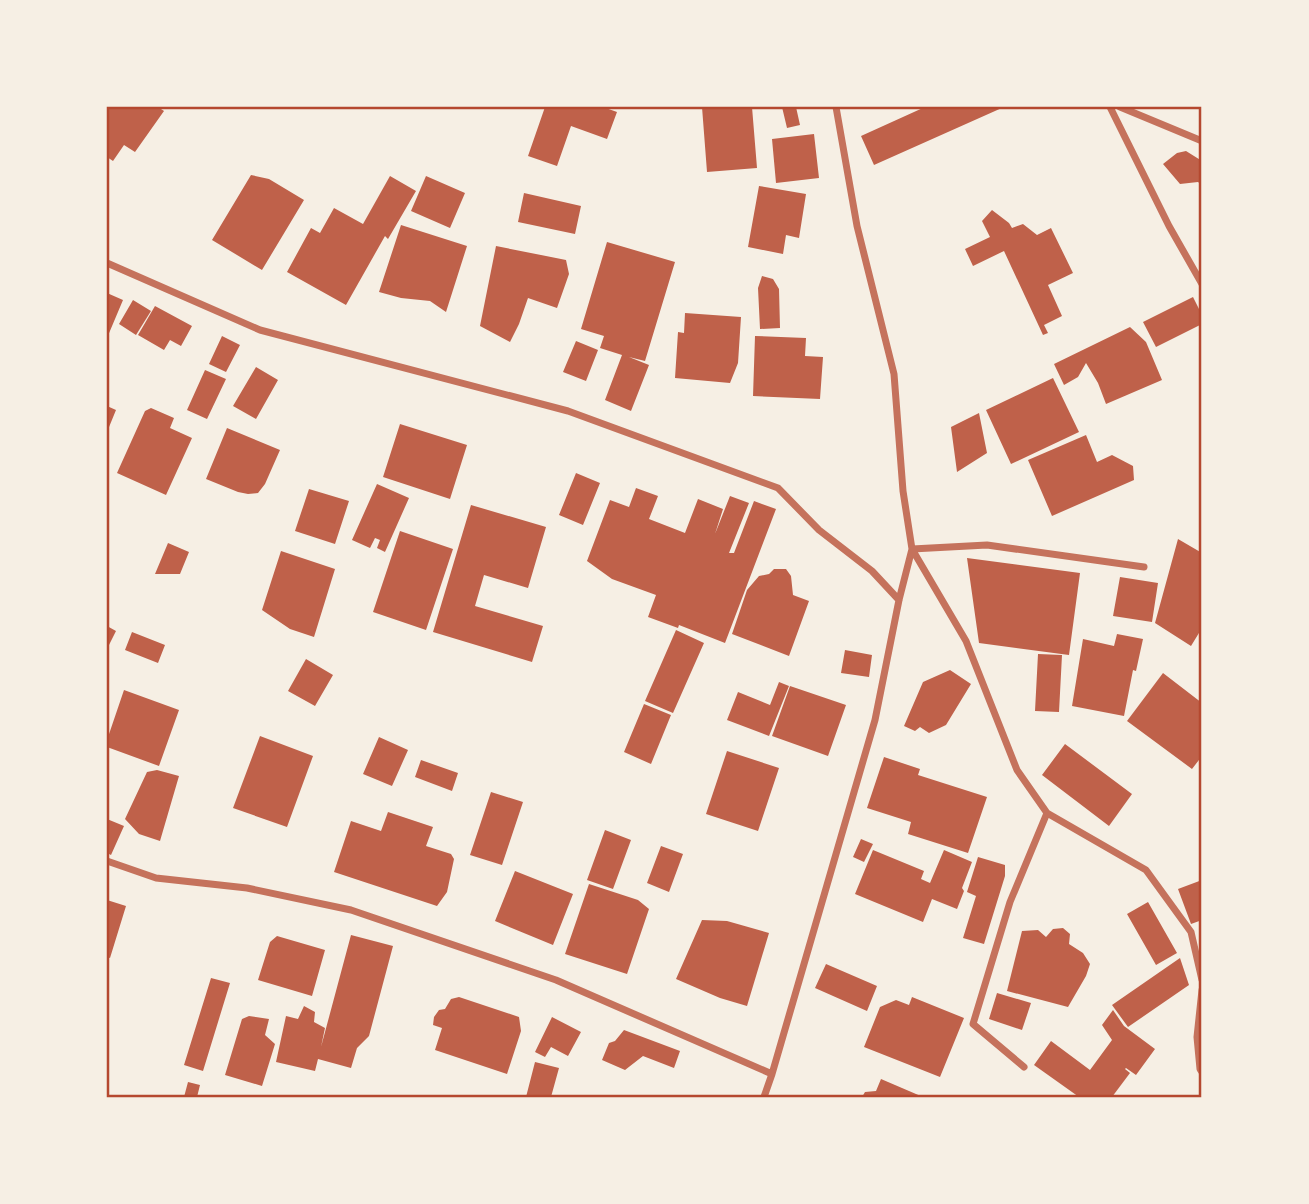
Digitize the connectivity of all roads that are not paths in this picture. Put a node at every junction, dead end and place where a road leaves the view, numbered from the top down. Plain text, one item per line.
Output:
1 (836, 107) edge
2 (1110, 107) edge
3 (1120, 107) edge
4 (1202, 141) edge
5 (107, 264) edge
6 (1202, 284) edge
7 (912, 549) junction
8 (1144, 567) dead end
9 (900, 600) junction
10 (1047, 813) junction
11 (107, 861) edge
12 (1202, 980) edge
13 (1202, 989) edge
14 (1024, 1067) dead end
15 (1202, 1072) edge
16 (772, 1074) junction
17 (764, 1097) edge

1 - 7 street
2 - 6 street
3 - 4 street
5 - 9 street
7 - 8 street
7 - 9 street
7 - 10 street
9 - 16 street
10 - 12 street
10 - 14 street
11 - 16 street
13 - 15 street
16 - 17 street

